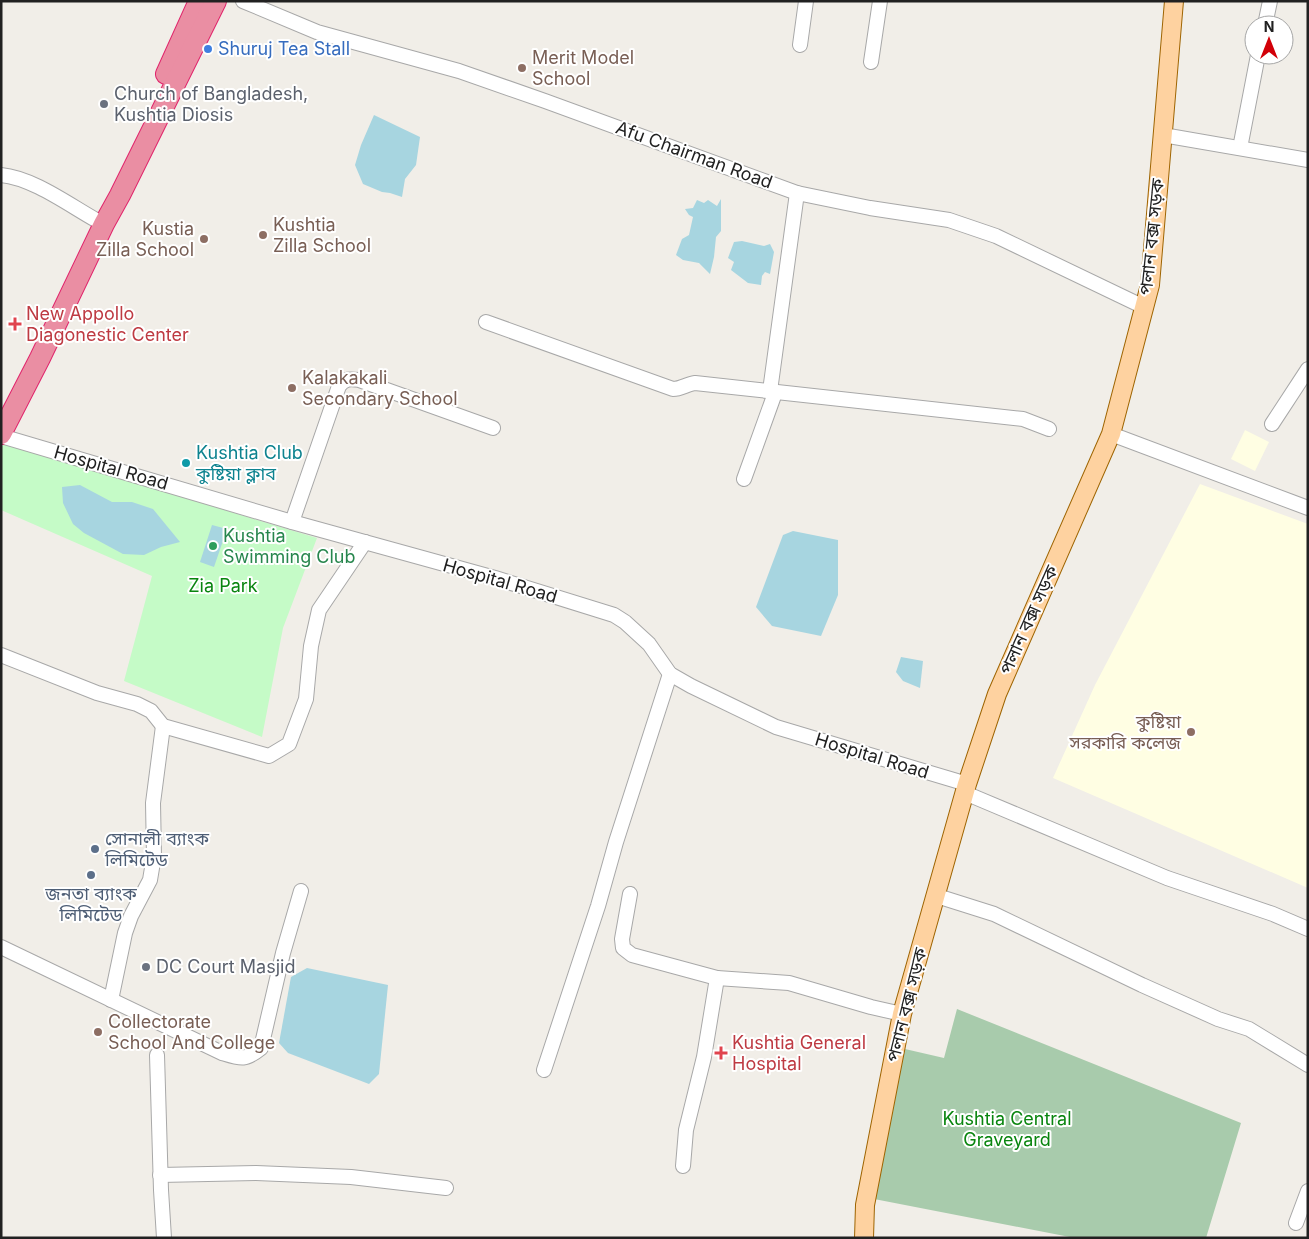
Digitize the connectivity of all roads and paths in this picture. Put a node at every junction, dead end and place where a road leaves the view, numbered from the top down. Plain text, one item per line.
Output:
1 (199, 1) edge
2 (216, 1) edge
3 (243, 1) edge
4 (806, 1) edge
5 (880, 1) edge
6 (1174, 1) edge
7 (1270, 1) edge
8 (1267, 15) edge
9 (800, 45) dead end
10 (871, 62) dead end
11 (1256, 65) edge
12 (1163, 135) junction
13 (1240, 148) junction
14 (1308, 160) edge
15 (1, 175) edge
16 (797, 193) junction
17 (96, 220) junction
18 (1144, 307) junction
19 (56, 314) junction
20 (486, 322) dead end
21 (1308, 369) edge
22 (773, 392) junction
23 (1, 416) edge
24 (1272, 424) dead end
25 (493, 428) dead end
26 (1049, 429) dead end
27 (1111, 434) junction
28 (1, 435) edge
29 (744, 479) dead end
30 (1308, 508) edge
31 (292, 522) junction
32 (365, 542) junction
33 (1, 655) edge
34 (670, 674) junction
35 (163, 726) junction
36 (966, 789) junction
37 (301, 891) dead end
38 (630, 894) dead end
39 (937, 896) junction
40 (1308, 928) edge
41 (1, 947) edge
42 (717, 978) junction
43 (111, 1000) junction
44 (902, 1014) junction
45 (157, 1055) dead end
46 (1308, 1065) edge
47 (544, 1070) dead end
48 (683, 1166) dead end
49 (160, 1175) junction
50 (446, 1188) dead end
51 (1308, 1191) edge
52 (1301, 1218) edge
53 (164, 1238) edge
54 (864, 1238) edge

1 - 17 highway
2 - 19 highway
3 - 16 street, Afu Chairman Road
4 - 9 street
5 - 10 street
6 - 12 main road, পলান বক্স সড়ক
7 - 8 street
11 - 13 street
12 - 13 street
12 - 18 main road, পলান বক্স সড়ক
13 - 14 street
15 - 17 street
16 - 18 street, Afu Chairman Road
16 - 22 street
17 - 19 highway
18 - 27 main road, পলান বক্স সড়ক
19 - 23 highway
19 - 28 highway
20 - 22 street
21 - 24 street
22 - 26 street
22 - 29 street
25 - 31 street
27 - 30 street
27 - 36 main road, পলান বক্স সড়ক
28 - 31 street, Hospital Road
31 - 32 street, Hospital Road
32 - 34 street, Hospital Road
32 - 35 street
33 - 35 street
34 - 36 street, Hospital Road
34 - 47 street
35 - 43 street
36 - 39 main road, পলান বক্স সড়ক
36 - 40 street, Hospital Road
37 - 43 street
38 - 42 street
39 - 44 main road, পলান বক্স সড়ক
39 - 46 street
41 - 43 street
42 - 44 street
42 - 48 street
44 - 54 main road, পলান বক্স সড়ক
45 - 49 street
49 - 50 street
49 - 53 street
51 - 52 street

